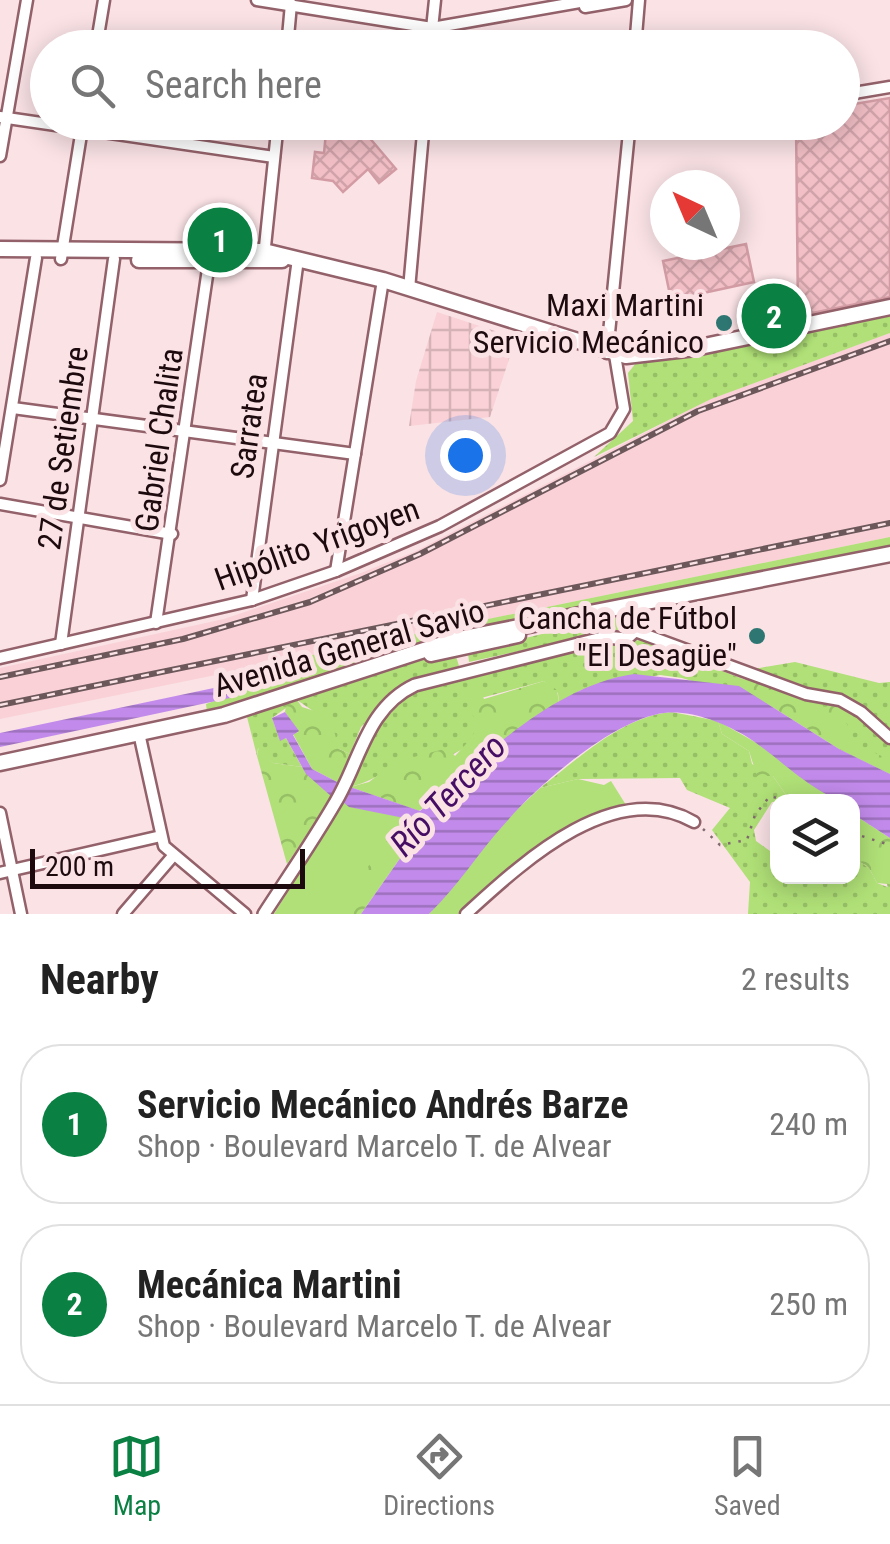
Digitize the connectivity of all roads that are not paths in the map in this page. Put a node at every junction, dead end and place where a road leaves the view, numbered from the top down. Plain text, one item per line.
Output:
1 (26, 0) edge
2 (104, 0) edge
3 (257, 0) edge
4 (435, 0) edge
5 (591, 0) edge
6 (626, 0) edge
7 (639, 0) edge
8 (292, 3) edge
9 (99, 30) edge
10 (288, 30) edge
11 (427, 30) edge
12 (432, 30) edge
13 (437, 30) edge
14 (438, 30) edge
15 (637, 30) edge
16 (890, 87) edge
17 (860, 92) edge
18 (4, 118) edge
19 (30, 121) edge
20 (80, 140) edge
21 (166, 140) edge
22 (276, 140) edge
23 (422, 140) edge
24 (629, 140) edge
25 (0, 156) edge
26 (274, 158) junction
27 (0, 249) edge
28 (61, 255) junction
29 (264, 256) junction
30 (0, 257) edge
31 (36, 258) junction
32 (298, 259) junction
33 (114, 260) junction
34 (209, 262) junction
35 (383, 280) junction
36 (409, 290) junction
37 (890, 307) edge
38 (611, 354) junction
39 (13, 408) junction
40 (93, 419) junction
41 (186, 431) junction
42 (272, 444) junction
43 (355, 454) junction
44 (0, 480) edge
45 (0, 504) edge
46 (78, 519) junction
47 (172, 534) junction
48 (890, 554) edge
49 (336, 571) junction
50 (252, 600) junction
51 (630, 606) junction
52 (156, 624) junction
53 (634, 630) junction
54 (61, 644) junction
55 (459, 644) junction
56 (0, 658) edge
57 (466, 672) junction
58 (139, 733) junction
59 (890, 738) edge
60 (0, 763) edge
61 (0, 813) edge
62 (694, 822) road end
63 (161, 836) junction
64 (172, 856) junction
65 (6, 872) edge
66 (471, 912) edge
67 (21, 914) edge
68 (124, 914) edge
69 (245, 914) edge
70 (264, 914) edge

1 - 18 street
2 - 9 street
3 - 8 street
4 - 12 street
5 - 13 street
6 - 14 street
7 - 15 street
8 - 10 street
8 - 11 street
16 - 17 street
18 - 19 street
18 - 25 street
20 - 28 street
21 - 26 street
22 - 26 street
23 - 36 street
24 - 38 street, Hipólito Yrigoyen
26 - 29 street
27 - 28 main road
28 - 29 main road
28 - 31 main road
28 - 33 main road
29 - 32 main road
29 - 34 main road
30 - 31 main road
31 - 39 street
32 - 35 main road
32 - 42 street, Sarratea
33 - 34 main road
33 - 40 street, 27 de Setiembre
34 - 41 street, Gabriel Chalita
35 - 36 main road
35 - 43 street
36 - 38 main road
37 - 38 main road
38 - 49 street, Hipólito Yrigoyen
39 - 40 street
39 - 44 street
40 - 41 street
40 - 46 street, 27 de Setiembre
41 - 42 street
41 - 47 street, Gabriel Chalita
42 - 43 street
42 - 50 street, Sarratea
43 - 49 street
45 - 46 street
46 - 47 street
46 - 54 street, 27 de Setiembre
47 - 52 street, Gabriel Chalita
48 - 51 main road
49 - 50 street, Hipólito Yrigoyen
50 - 52 street, Hipólito Yrigoyen
51 - 53 street
51 - 55 main road, Avenida General Savio
52 - 54 street, Hipólito Yrigoyen
53 - 57 street
53 - 59 street
54 - 56 street, Hipólito Yrigoyen
55 - 57 street
55 - 58 main road, Avenida General Savio
57 - 70 street
58 - 60 main road, Avenida General Savio
58 - 63 street
61 - 65 street
62 - 66 street
63 - 64 street
63 - 65 street
64 - 68 street
64 - 69 street
65 - 67 street

